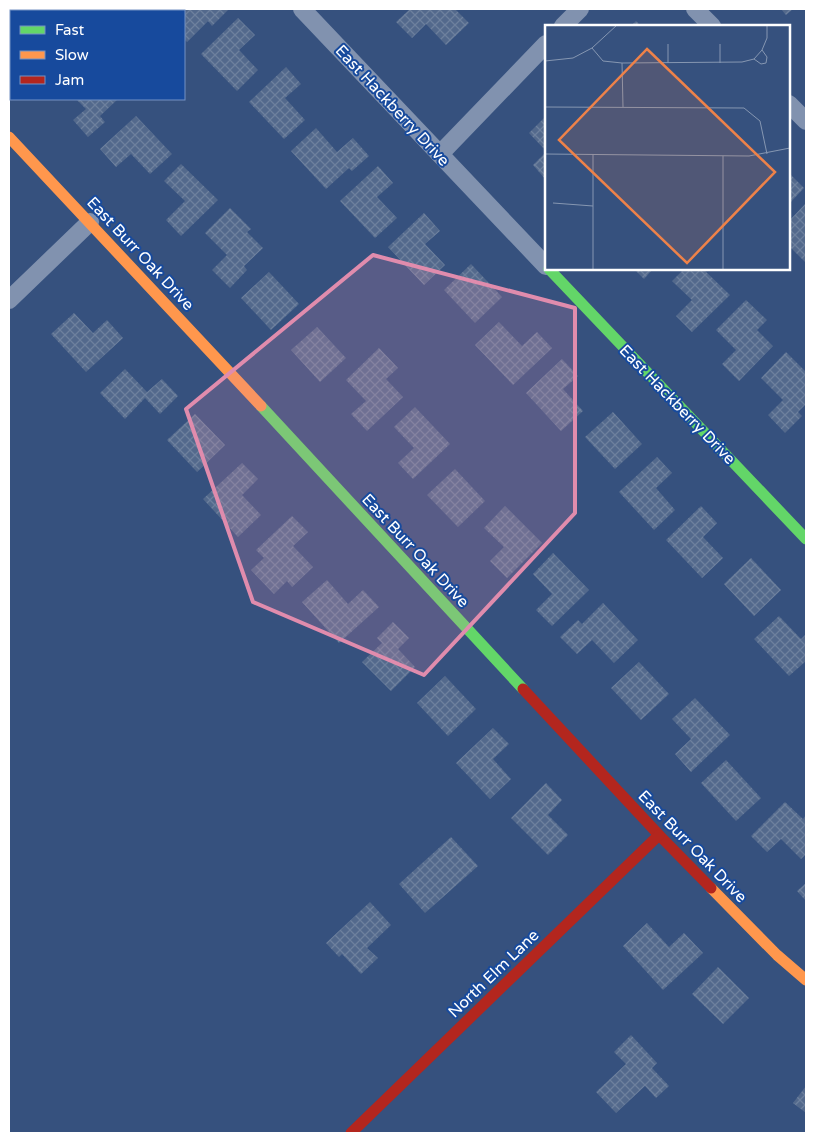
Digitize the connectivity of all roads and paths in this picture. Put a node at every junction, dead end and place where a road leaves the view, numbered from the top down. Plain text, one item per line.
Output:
1 (302, 9) edge
2 (580, 9) edge
3 (695, 9) edge
4 (564, 25) edge
5 (711, 25) edge
6 (545, 45) edge
7 (790, 105) edge
8 (806, 121) edge
9 (9, 137) edge
10 (440, 154) junction
11 (90, 222) junction
12 (545, 264) edge
13 (551, 270) edge
14 (9, 300) edge
15 (806, 540) edge
16 (659, 835) junction
17 (806, 980) edge
18 (351, 1133) edge

1 - 10 street, East Hackberry Drive
2 - 4 street
3 - 5 street
6 - 10 street
7 - 8 street
9 - 11 street, East Burr Oak Drive
10 - 12 street, East Hackberry Drive
11 - 14 street
11 - 16 street, East Burr Oak Drive
13 - 15 street, East Hackberry Drive
16 - 17 street, East Burr Oak Drive
16 - 18 street, North Elm Lane

